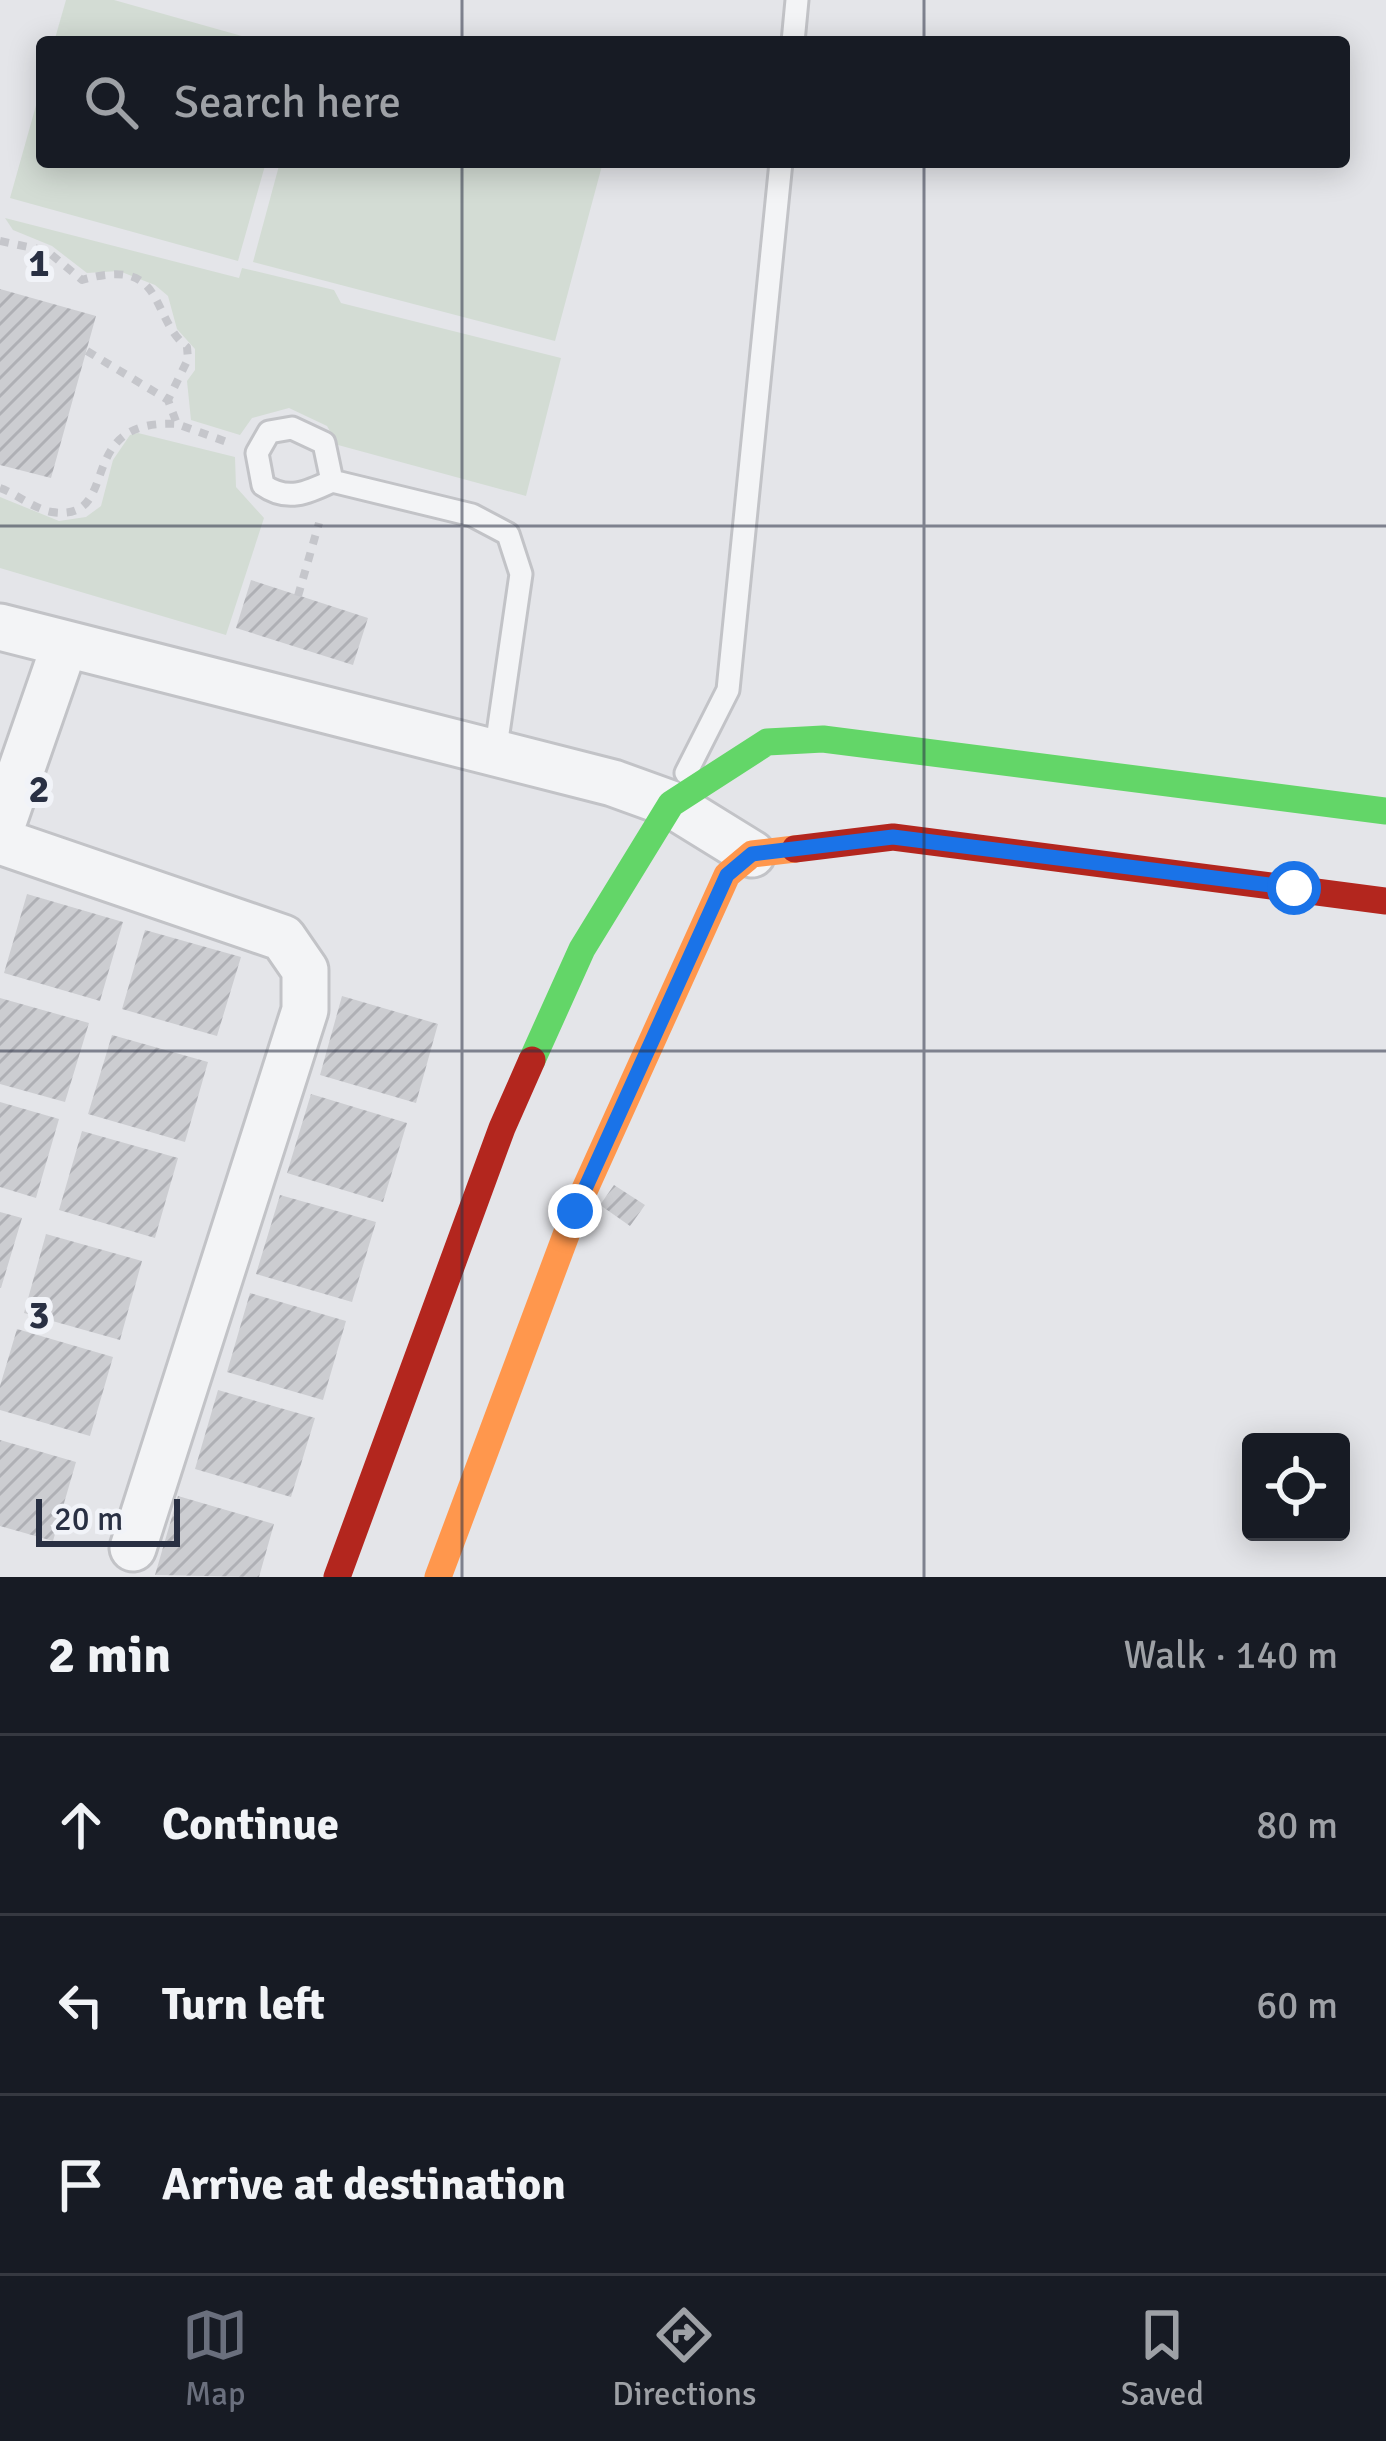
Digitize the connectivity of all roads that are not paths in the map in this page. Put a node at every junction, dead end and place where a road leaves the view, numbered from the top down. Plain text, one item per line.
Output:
1 (797, 0) edge
2 (794, 36) edge
3 (780, 168) edge
4 (332, 481) junction
5 (0, 627) edge
6 (64, 647) junction
7 (495, 754) junction
8 (670, 804) junction
9 (1386, 811) edge
10 (0, 831) edge
11 (0, 842) edge
12 (752, 854) junction
13 (1386, 901) edge
14 (133, 1548) dead end
15 (338, 1577) edge
16 (438, 1577) edge

1 - 2 lane
3 - 8 lane
4 - 4 lane
4 - 7 lane
5 - 6 street
6 - 7 street
6 - 10 street
7 - 8 street
8 - 9 street
8 - 12 street
8 - 15 street
11 - 14 street
12 - 13 street
12 - 16 street

